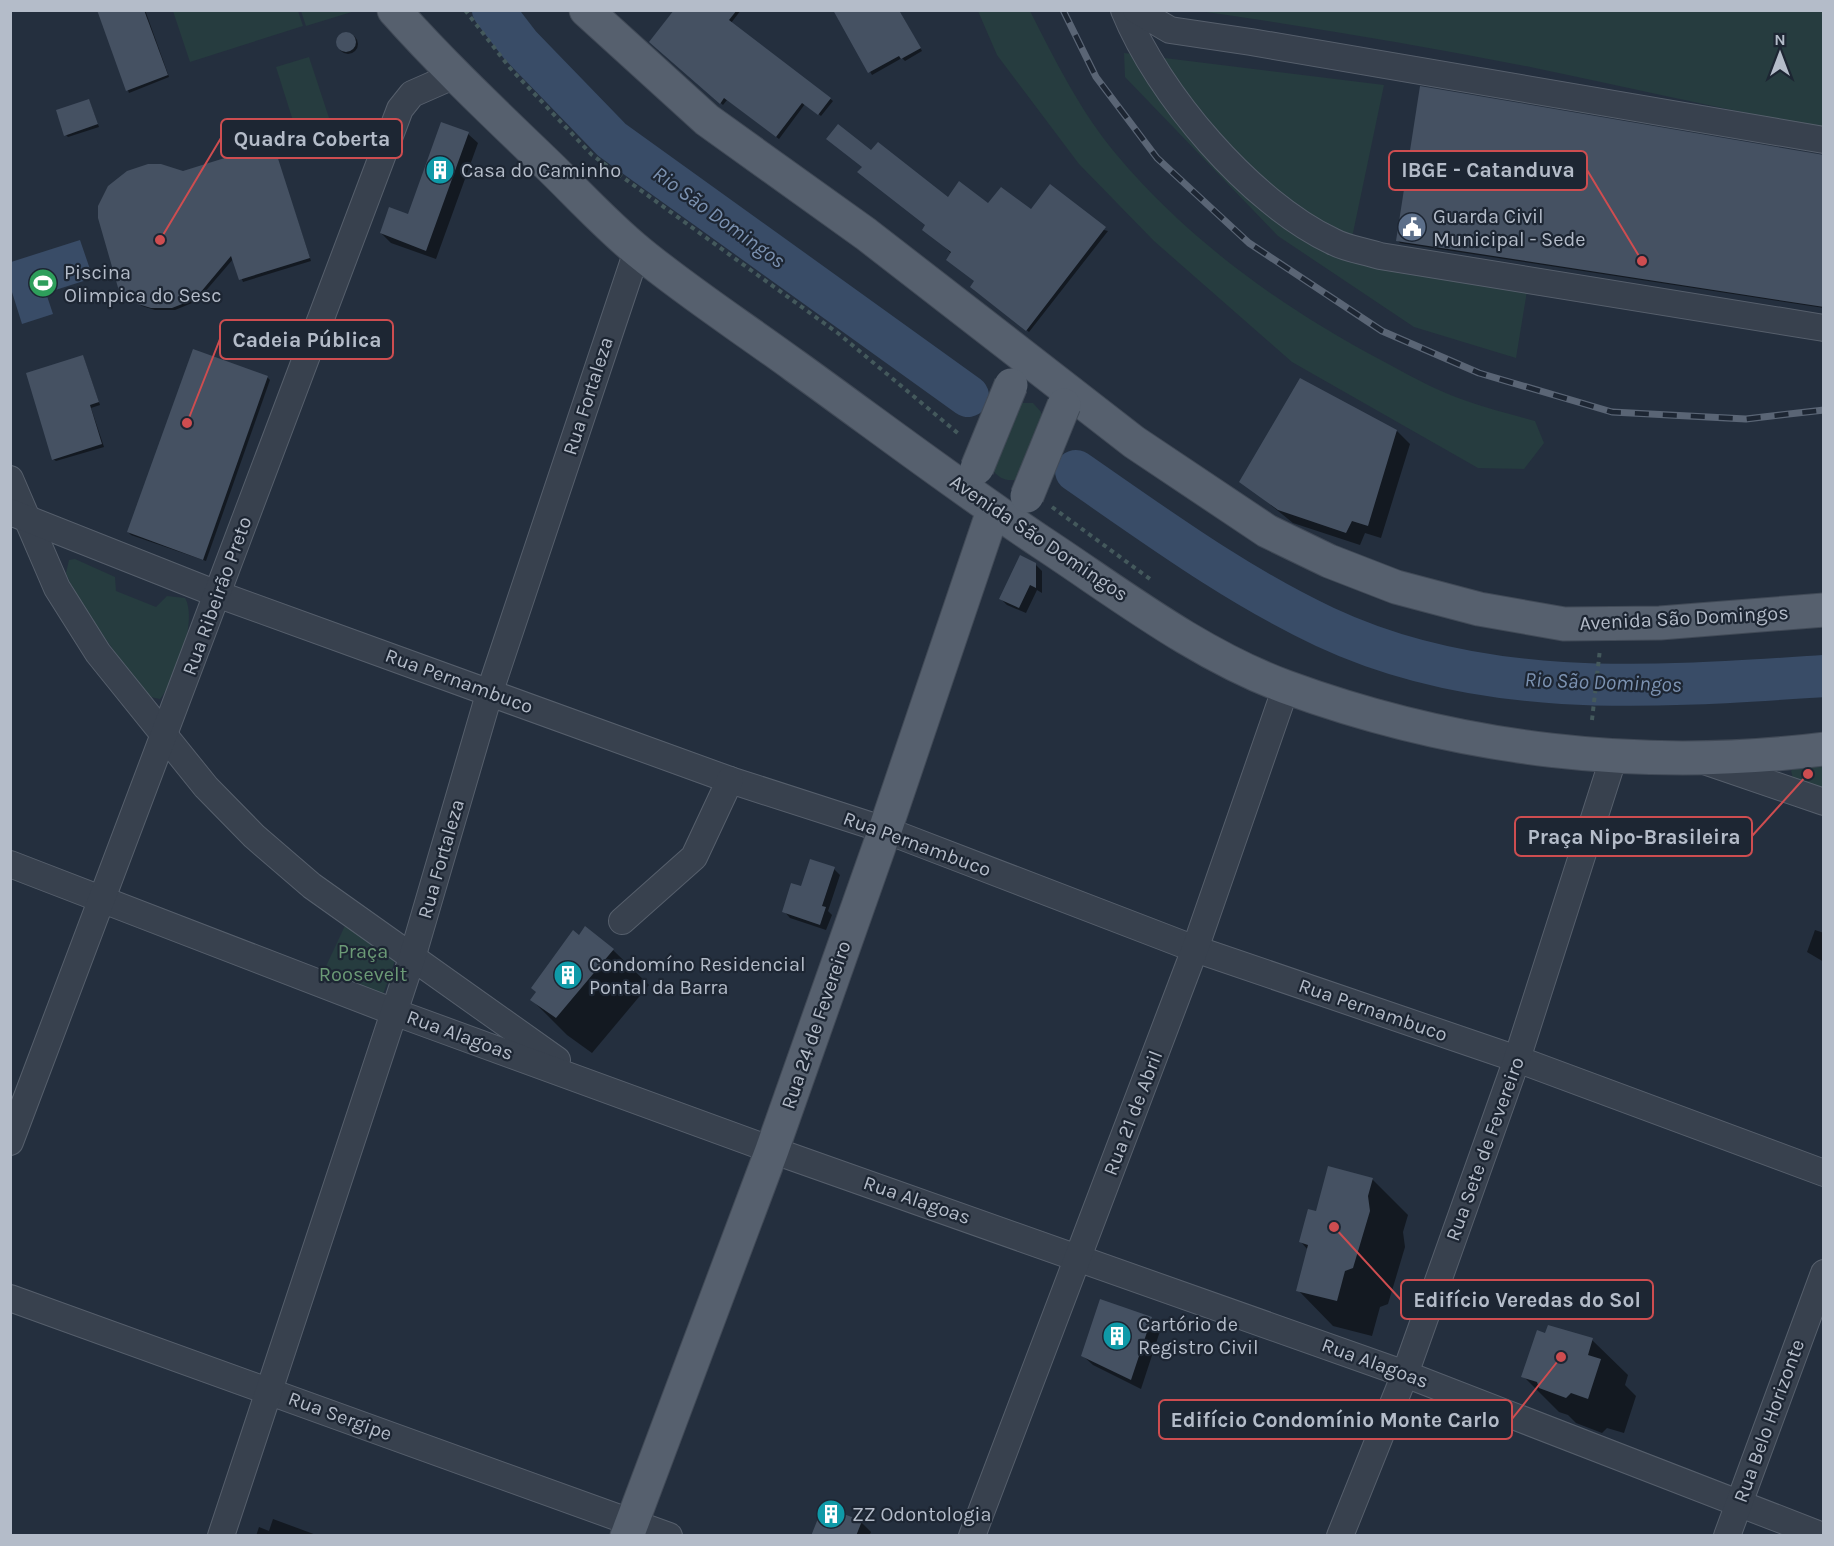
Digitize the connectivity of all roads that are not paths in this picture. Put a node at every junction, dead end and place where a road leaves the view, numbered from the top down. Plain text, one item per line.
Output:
1 (394, 10) edge
2 (586, 10) edge
3 (1124, 10) edge
4 (1136, 10) edge
5 (453, 76) junction
6 (1824, 140) edge
7 (637, 251) junction
8 (1824, 328) edge
9 (1024, 356) junction
10 (1067, 399) junction
11 (971, 467) junction
12 (10, 479) edge
13 (1021, 509) junction
14 (18, 515) edge
15 (217, 594) junction
16 (1824, 610) edge
17 (1286, 687) junction
18 (490, 692) junction
19 (166, 735) junction
20 (1824, 749) edge
21 (1614, 756) junction
22 (1699, 759) junction
23 (730, 780) junction
24 (1824, 802) edge
25 (885, 830) junction
26 (10, 864) edge
27 (103, 898) junction
28 (622, 921) dead end
29 (1195, 949) junction
30 (412, 958) junction
31 (394, 1012) junction
32 (1517, 1059) junction
33 (584, 1080) junction
34 (10, 1142) edge
35 (772, 1150) junction
36 (1824, 1173) edge
37 (1078, 1257) junction
38 (1824, 1273) edge
39 (10, 1298) edge
40 (1405, 1374) junction
41 (268, 1390) junction
42 (1739, 1503) junction
43 (630, 1529) edge
44 (221, 1536) edge
45 (669, 1536) edge
46 (972, 1536) edge
47 (1340, 1536) edge
48 (1727, 1536) edge
49 (1823, 1536) edge

1 - 5 main road, Avenida São Domingos
2 - 9 main road, Avenida São Domingos
3 - 8 street
4 - 6 street
5 - 7 main road, Avenida São Domingos
5 - 15 street, Rua Ribeirão Preto
7 - 11 main road, Avenida São Domingos
7 - 18 street, Rua Fortaleza
9 - 10 main road, Avenida São Domingos
9 - 11 main road, bridge
10 - 13 main road, Rua 24 de Fevereiro, bridge
10 - 16 main road, Avenida São Domingos
11 - 13 main road, Avenida São Domingos
12 - 14 street
13 - 17 main road, Avenida São Domingos
13 - 25 main road, Rua 24 de Fevereiro
14 - 15 street, Rua Pernambuco
14 - 19 street
15 - 18 street, Rua Pernambuco
15 - 19 street, Rua Ribeirão Preto
17 - 21 main road, Avenida São Domingos
17 - 29 street, Rua 21 de Abril
18 - 23 street, Rua Pernambuco
18 - 30 street, Rua Fortaleza
19 - 27 street, Rua Ribeirão Preto
19 - 30 street
20 - 22 main road, Avenida São Domingos
21 - 22 main road, Avenida São Domingos
21 - 32 street, Rua Sete de Fevereiro
22 - 24 street
23 - 25 street, Rua Pernambuco
23 - 28 street
25 - 29 street, Rua Pernambuco
25 - 35 main road, Rua 24 de Fevereiro
26 - 27 street, Rua Alagoas
27 - 31 street, Rua Alagoas
27 - 34 street, Rua Ribeirão Preto
29 - 32 street, Rua Pernambuco
29 - 37 street, Rua 21 de Abril
30 - 31 street, Rua Fortaleza
30 - 33 street
31 - 33 street, Rua Alagoas
31 - 41 street, Rua Fortaleza
32 - 36 street, Rua Pernambuco
32 - 40 street, Rua Sete de Fevereiro
33 - 35 street, Rua Alagoas
35 - 37 street, Rua Alagoas
35 - 43 main road, Rua 24 de Fevereiro
37 - 40 street, Rua Alagoas
37 - 46 street, Rua 21 de Abril
38 - 42 street, Rua Belo Horizonte
39 - 41 street, Rua Sergipe
40 - 42 street, Rua Alagoas
40 - 47 street, Rua Sete de Fevereiro
41 - 43 street, Rua Sergipe
41 - 44 street, Rua Fortaleza
42 - 48 street, Rua Belo Horizonte
42 - 49 street, Rua Alagoas
43 - 45 street, Rua Sergipe

